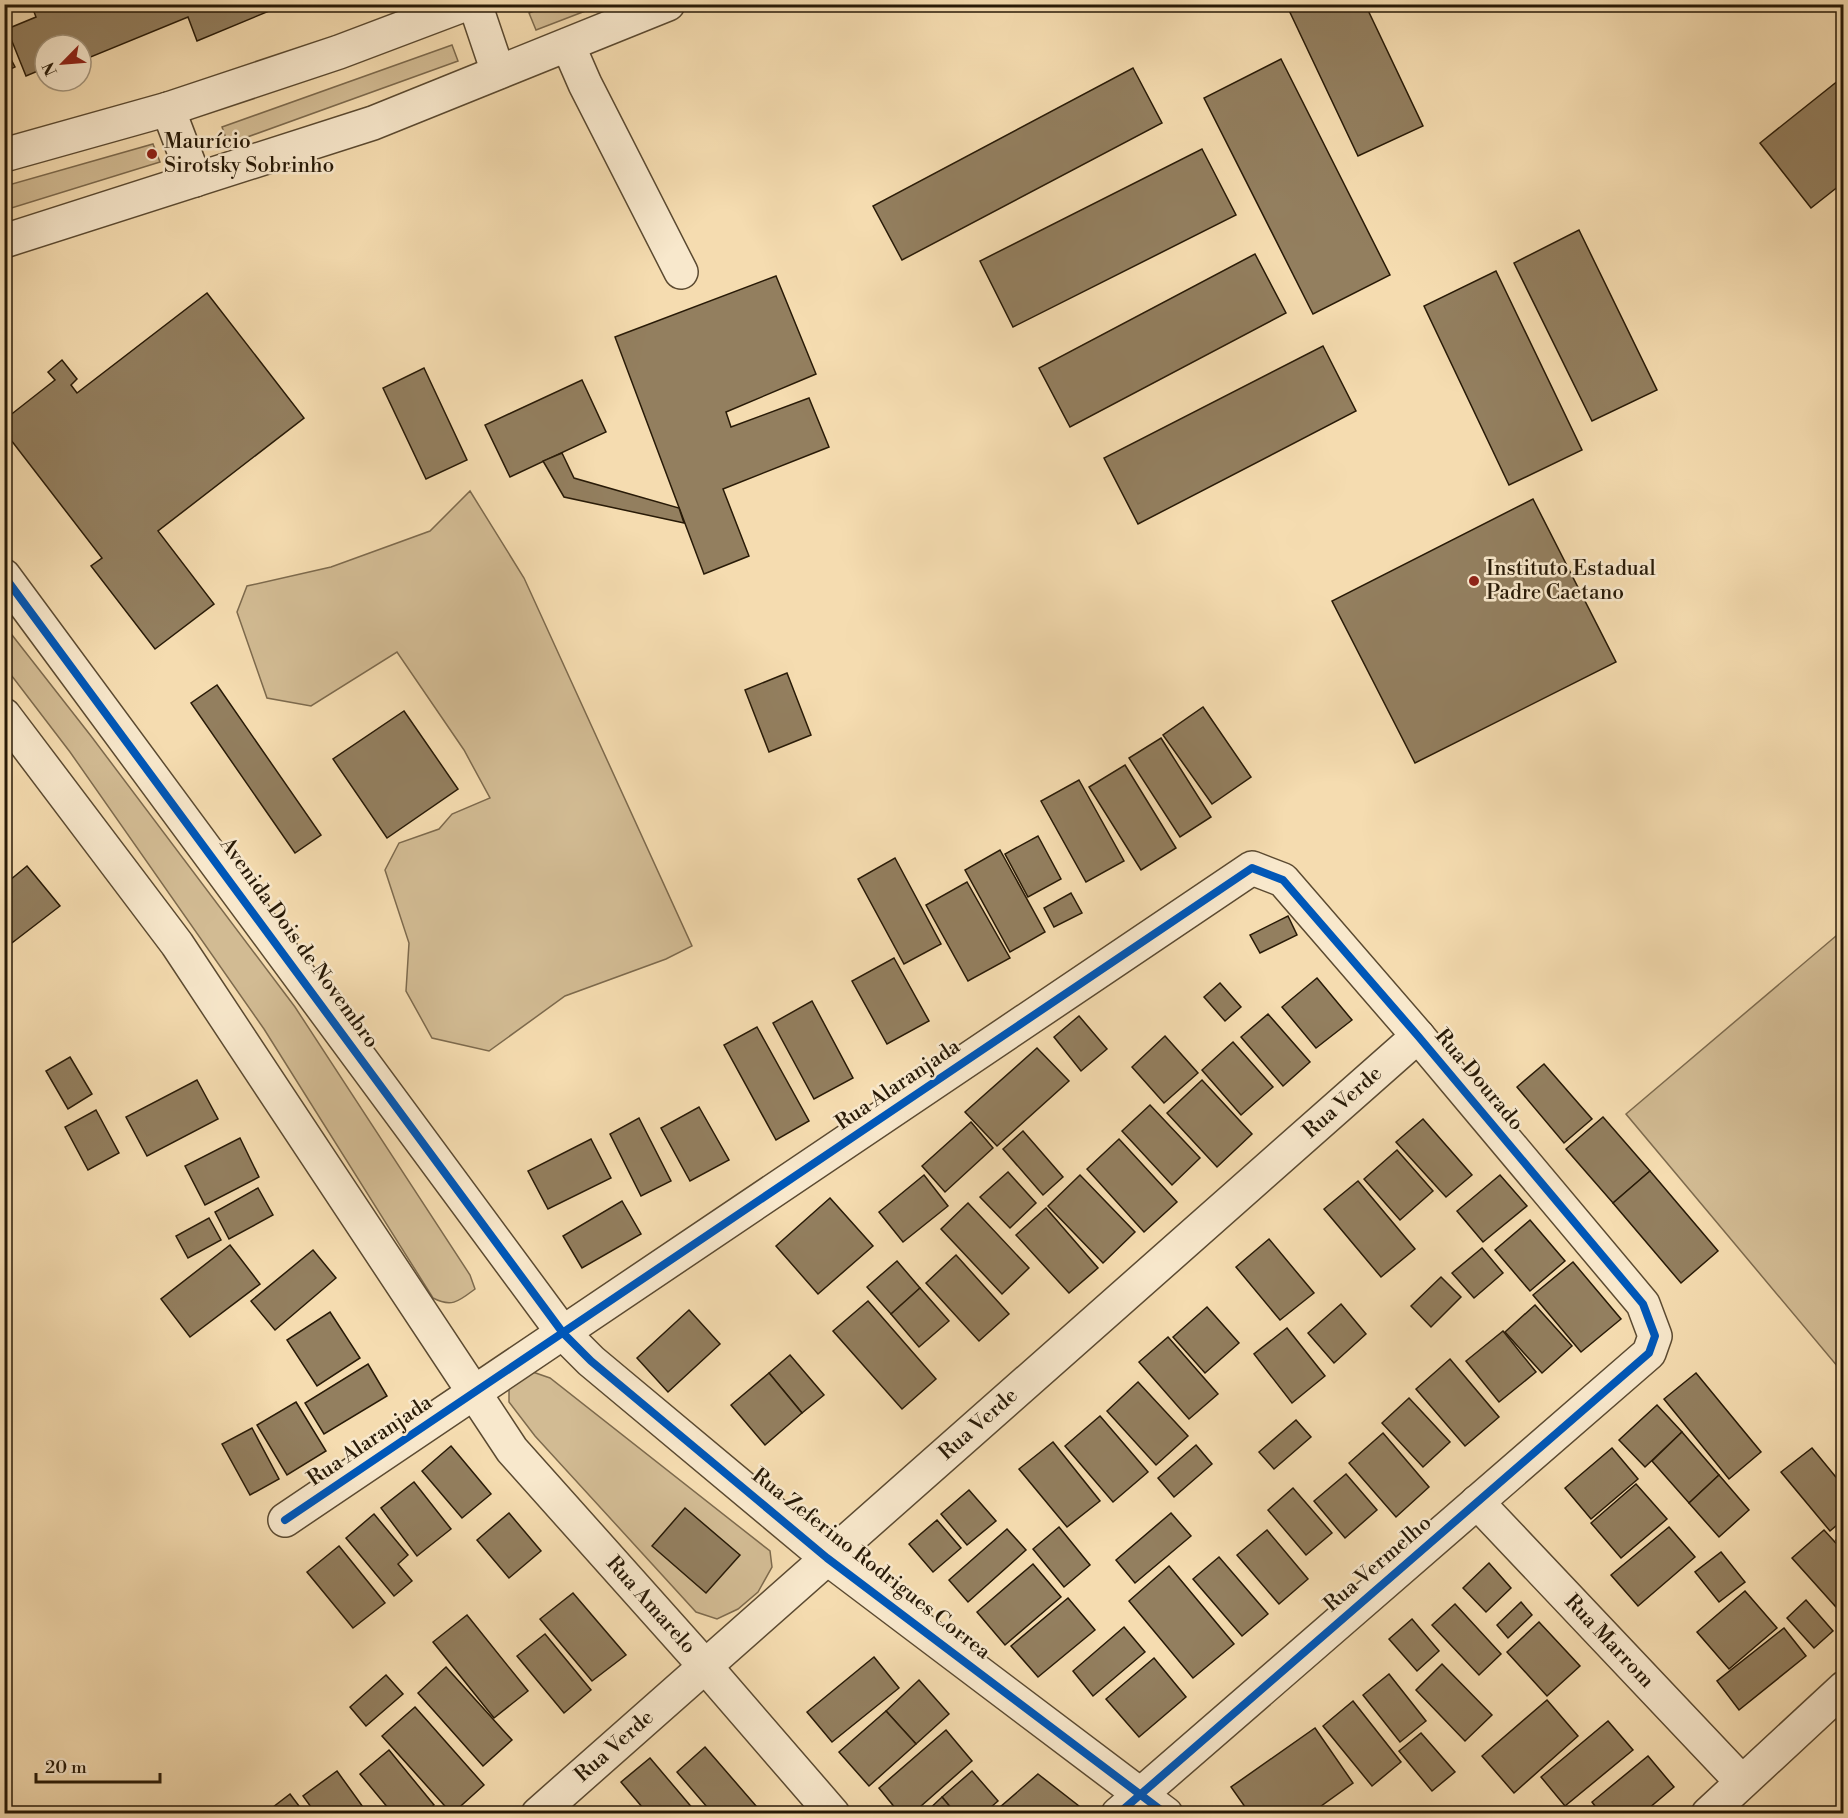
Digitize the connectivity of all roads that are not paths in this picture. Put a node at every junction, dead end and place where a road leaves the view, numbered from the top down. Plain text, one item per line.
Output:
1 (466, 4) edge
2 (475, 4) edge
3 (668, 4) edge
4 (568, 45) junction
5 (498, 72) junction
6 (168, 109) junction
7 (4, 155) edge
8 (195, 180) junction
9 (4, 241) edge
10 (681, 272) dead end
11 (4, 576) edge
12 (4, 715) edge
13 (1252, 868) joint
14 (1418, 1036) junction
15 (563, 1333) junction
16 (1655, 1336) joint
17 (475, 1392) junction
18 (1477, 1502) junction
19 (285, 1520) dead end
20 (827, 1558) junction
21 (705, 1666) junction
22 (1844, 1688) edge
23 (1742, 1782) junction
24 (1141, 1807) edge
25 (538, 1814) edge
26 (833, 1814) edge
27 (1708, 1814) edge

1 - 6 street
2 - 5 street
3 - 4 street
4 - 5 street
4 - 10 street
5 - 8 street
6 - 7 street
6 - 8 street
8 - 9 street
11 - 15 street, Avenida Dois de Novembro
12 - 17 street
13 - 14 street, Rua Dourado
13 - 15 street, Rua Alaranjada
14 - 16 street, Rua Dourado
14 - 20 street, Rua Verde
15 - 17 street, Rua Alaranjada
15 - 20 street, Rua Zeferino Rodrigues Correa
16 - 18 street, Rua Vermelho
17 - 19 street, Rua Alaranjada
17 - 21 street, Rua Amarelo
18 - 23 street, Rua Marrom
18 - 24 street, Rua Vermelho
20 - 21 street, Rua Verde
20 - 24 street, Rua Zeferino Rodrigues Correa
21 - 25 street, Rua Verde
21 - 26 street, Rua Amarelo
22 - 23 street
23 - 27 street

